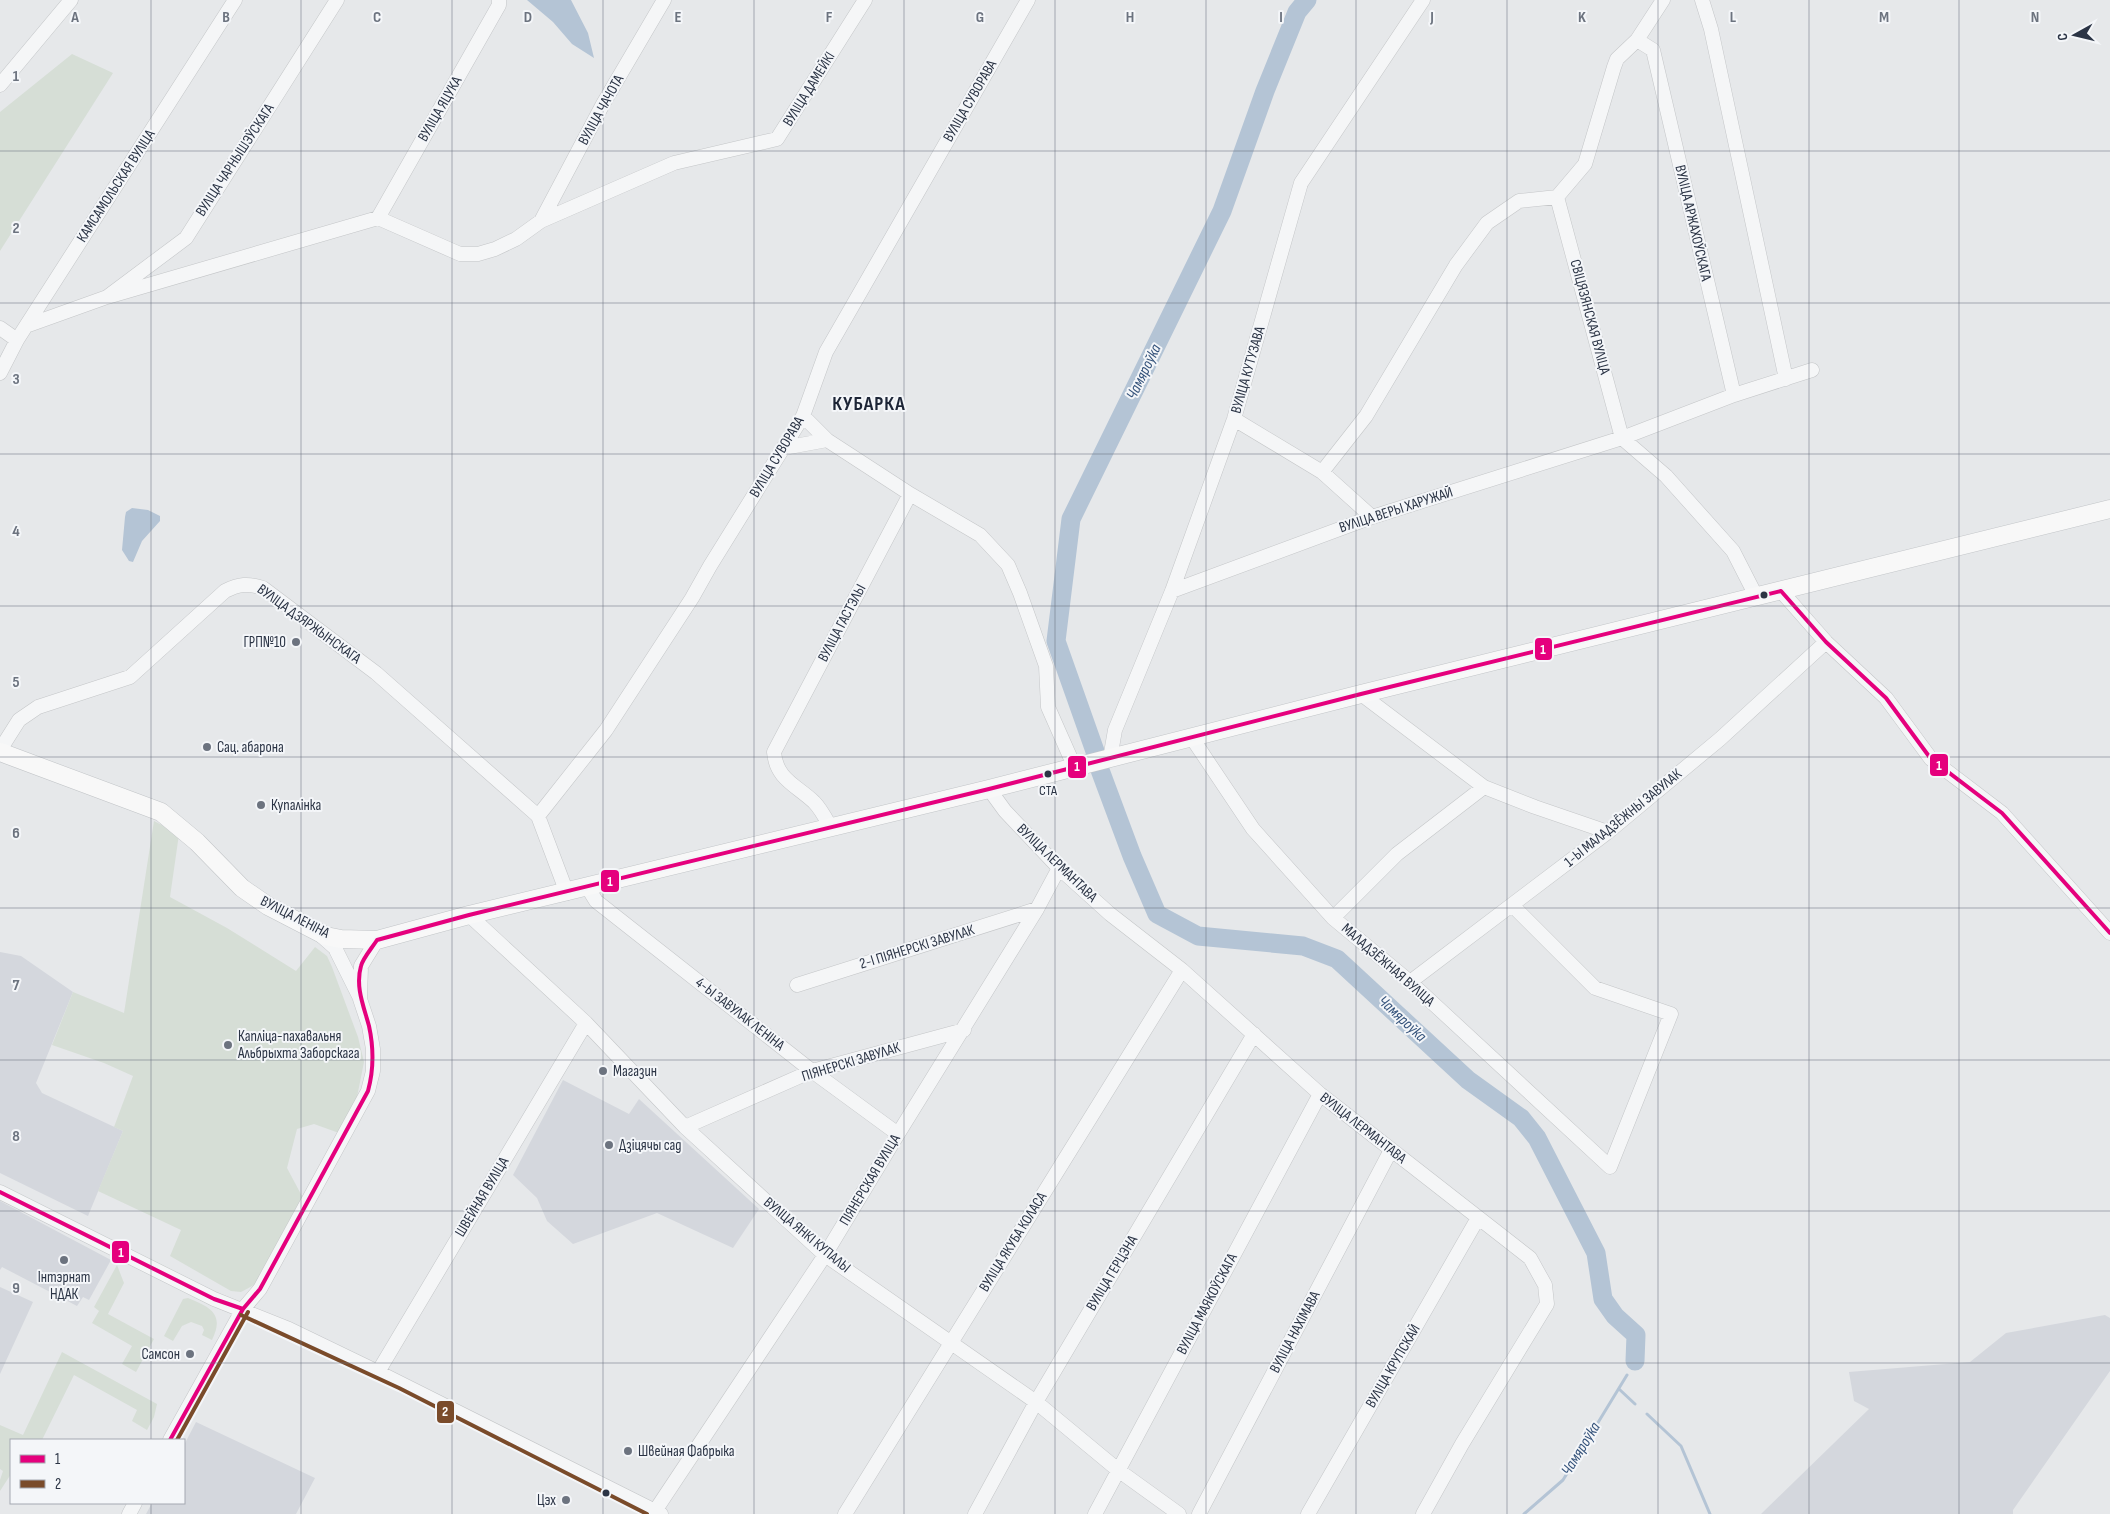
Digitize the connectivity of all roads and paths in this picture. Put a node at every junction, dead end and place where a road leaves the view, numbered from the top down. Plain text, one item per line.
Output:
1 (71, 0) edge
2 (235, 0) edge
3 (337, 0) edge
4 (499, 0) edge
5 (664, 0) edge
6 (865, 0) edge
7 (1028, 0) edge
8 (1423, 0) edge
9 (1663, 0) edge
10 (1702, 0) edge
11 (1637, 40) junction
12 (0, 85) edge
13 (1557, 197) junction
14 (378, 218) junction
15 (542, 221) junction
16 (107, 296) junction
17 (26, 326) junction
18 (0, 328) edge
19 (16, 340) junction
20 (1812, 370) dead end
21 (0, 373) edge
22 (1786, 378) junction
23 (1734, 395) junction
24 (803, 416) junction
25 (1234, 419) junction
26 (1622, 438) junction
27 (827, 440) junction
28 (784, 448) junction
29 (1322, 472) junction
30 (910, 494) junction
31 (2110, 509) edge
32 (1372, 517) junction
33 (1172, 590) junction
34 (1781, 591) junction
35 (1756, 596) junction
36 (1826, 642) junction
37 (1361, 694) junction
38 (1192, 738) junction
39 (0, 751) edge
40 (1110, 759) junction
41 (1075, 768) junction
42 (1484, 787) junction
43 (989, 789) junction
44 (538, 816) junction
45 (831, 828) junction
46 (1608, 832) junction
47 (1059, 868) junction
48 (588, 888) junction
49 (567, 893) junction
50 (1512, 905) junction
51 (1037, 910) junction
52 (469, 915) junction
53 (1333, 918) junction
54 (313, 929) junction
55 (2110, 933) edge
56 (377, 940) junction
57 (1182, 970) junction
58 (1410, 982) junction
59 (797, 985) dead end
60 (360, 999) junction
61 (586, 1023) junction
62 (964, 1030) junction
63 (1254, 1034) junction
64 (812, 1071) junction
65 (1320, 1094) junction
66 (685, 1127) junction
67 (898, 1134) junction
68 (1391, 1150) junction
69 (0, 1192) edge
70 (1478, 1218) junction
71 (826, 1255) junction
72 (243, 1309) junction
73 (950, 1343) junction
74 (378, 1372) junction
75 (1036, 1402) junction
76 (171, 1439) edge
77 (1118, 1470) junction
78 (658, 1513) edge
79 (845, 1514) edge
80 (975, 1514) edge
81 (1095, 1514) edge
82 (1179, 1514) edge
83 (1198, 1514) edge
84 (1308, 1514) edge
85 (1423, 1514) edge

1 - 12 street
2 - 17 street, КАМСАМОЛЬСКАЯ ВУЛІЦА
3 - 16 street, ВУЛІЦА ЧАРНЫШЭЎСКАГА
4 - 14 street, ВУЛІЦА ЯЦУКА
5 - 15 street, ВУЛІЦА ЧАЧОТА
6 - 15 street, ВУЛІЦА ДАМЕЙКІ
7 - 24 street, ВУЛІЦА СУВОРАВА
8 - 25 street, ВУЛІЦА КУТУЗАВА
9 - 11 street
10 - 22 street
11 - 13 street
11 - 23 street, ВУЛІЦА АРЖАХОЎСКАГА
13 - 26 street, СВІЦЯЗЯНСКАЯ ВУЛІЦА
13 - 29 street
14 - 15 street, ВУЛІЦА ДАМЕЙКІ
14 - 16 street, ВУЛІЦА ЧАРНЫШЭЎСКАГА
16 - 17 street, ВУЛІЦА ЧАРНЫШЭЎСКАГА
17 - 19 street, КАМСАМОЛЬСКАЯ ВУЛІЦА
18 - 19 street
19 - 21 street, КАМСАМОЛЬСКАЯ ВУЛІЦА
20 - 22 street, ВУЛІЦА ВЕРЫ ХАРУЖАЙ
22 - 23 street, ВУЛІЦА ВЕРЫ ХАРУЖАЙ
23 - 26 street, ВУЛІЦА ВЕРЫ ХАРУЖАЙ
24 - 27 street
24 - 28 street, ВУЛІЦА СУВОРАВА
25 - 29 street
25 - 33 street, ВУЛІЦА КУТУЗАВА
26 - 32 street, ВУЛІЦА ВЕРЫ ХАРУЖАЙ
26 - 35 street
27 - 28 street
27 - 30 street
28 - 44 street, ВУЛІЦА СУВОРАВА
29 - 32 street
30 - 41 street
30 - 45 street, ВУЛІЦА ГАСТЭЛЫ
31 - 34 main road, ВУЛІЦА ЛЕНІНА
32 - 33 street, ВУЛІЦА ВЕРЫ ХАРУЖАЙ
33 - 40 street, ВУЛІЦА КУТУЗАВА
34 - 35 main road, ВУЛІЦА ЛЕНІНА
34 - 36 street
35 - 37 main road, ВУЛІЦА ЛЕНІНА
36 - 46 street, 1-Ы МАЛАДЗЁЖНЫ ЗАВУЛАК
36 - 55 street
37 - 38 main road, ВУЛІЦА ЛЕНІНА
37 - 42 street
38 - 40 main road, ВУЛІЦА ЛЕНІНА
38 - 53 street, МАЛАДЗЁЖНАЯ ВУЛІЦА
39 - 44 street, ВУЛІЦА ДЗЯРЖЫНСКАГА
39 - 54 main road, ВУЛІЦА ЛЕНІНА
40 - 41 main road, ВУЛІЦА ЛЕНІНА
41 - 43 main road, ВУЛІЦА ЛЕНІНА
42 - 46 street
42 - 53 street
43 - 45 main road, ВУЛІЦА ЛЕНІНА
43 - 47 street, ВУЛІЦА ЛЕРМАНТАВА
44 - 49 street, ВУЛІЦА ДЗЯРЖЫНСКАГА
45 - 48 main road, ВУЛІЦА ЛЕНІНА
46 - 50 street, 1-Ы МАЛАДЗЁЖНЫ ЗАВУЛАК
47 - 51 street, ПІЯНЕРСКАЯ ВУЛІЦА
47 - 57 street, ВУЛІЦА ЛЕРМАНТАВА
48 - 49 main road, ВУЛІЦА ЛЕНІНА
48 - 64 street, 4-Ы ЗАВУЛАК ЛЕНІНА
49 - 52 main road, ВУЛІЦА ЛЕНІНА
50 - 58 street, 1-Ы МАЛАДЗЁЖНЫ ЗАВУЛАК
50 - 58 street, МАЛАДЗЁЖНАЯ ВУЛІЦА
51 - 59 street, 2-І ПІЯНЕРСКІ ЗАВУЛАК
51 - 62 street, ПІЯНЕРСКАЯ ВУЛІЦА
52 - 56 main road, ВУЛІЦА ЛЕНІНА
52 - 61 street, ВУЛІЦА ЯНКІ КУПАЛЫ
53 - 58 street, МАЛАДЗЁЖНАЯ ВУЛІЦА
54 - 56 main road, ВУЛІЦА ЛЕНІНА
54 - 60 street
56 - 60 street
57 - 63 street, ВУЛІЦА ЛЕРМАНТАВА
57 - 73 street, ВУЛІЦА ЯКУБА КОЛАСА
60 - 72 street
61 - 66 street, ВУЛІЦА ЯНКІ КУПАЛЫ
61 - 74 street, ШВЕЙНАЯ ВУЛІЦА
62 - 64 street, ПІЯНЕРСКІ ЗАВУЛАК
62 - 67 street, ПІЯНЕРСКАЯ ВУЛІЦА
63 - 65 street, ВУЛІЦА ЛЕРМАНТАВА
63 - 75 street, ВУЛІЦА ГЕРЦЭНА
64 - 66 street, ПІЯНЕРСКІ ЗАВУЛАК
64 - 67 street, 4-Ы ЗАВУЛАК ЛЕНІНА
65 - 68 street, ВУЛІЦА ЛЕРМАНТАВА
65 - 77 street, ВУЛІЦА МАЯКОЎСКАГА
66 - 71 street, ВУЛІЦА ЯНКІ КУПАЛЫ
67 - 71 street, ПІЯНЕРСКАЯ ВУЛІЦА
68 - 70 street, ВУЛІЦА ЛЕРМАНТАВА
68 - 83 street, ВУЛІЦА НАХІМАВА
69 - 72 street
70 - 84 street, ВУЛІЦА КРУПСКАЙ
70 - 85 street, ВУЛІЦА ЛЕРМАНТАВА
71 - 73 street, ВУЛІЦА ЯНКІ КУПАЛЫ
71 - 78 street, ПІЯНЕРСКАЯ ВУЛІЦА
72 - 74 street
72 - 76 street
73 - 75 street, ВУЛІЦА ЯНКІ КУПАЛЫ
73 - 79 street, ВУЛІЦА ЯКУБА КОЛАСА
74 - 78 street
75 - 77 street, ВУЛІЦА ЯНКІ КУПАЛЫ
75 - 80 street, ВУЛІЦА ГЕРЦЭНА
77 - 81 street, ВУЛІЦА МАЯКОЎСКАГА
77 - 82 street, ВУЛІЦА ЯНКІ КУПАЛЫ

